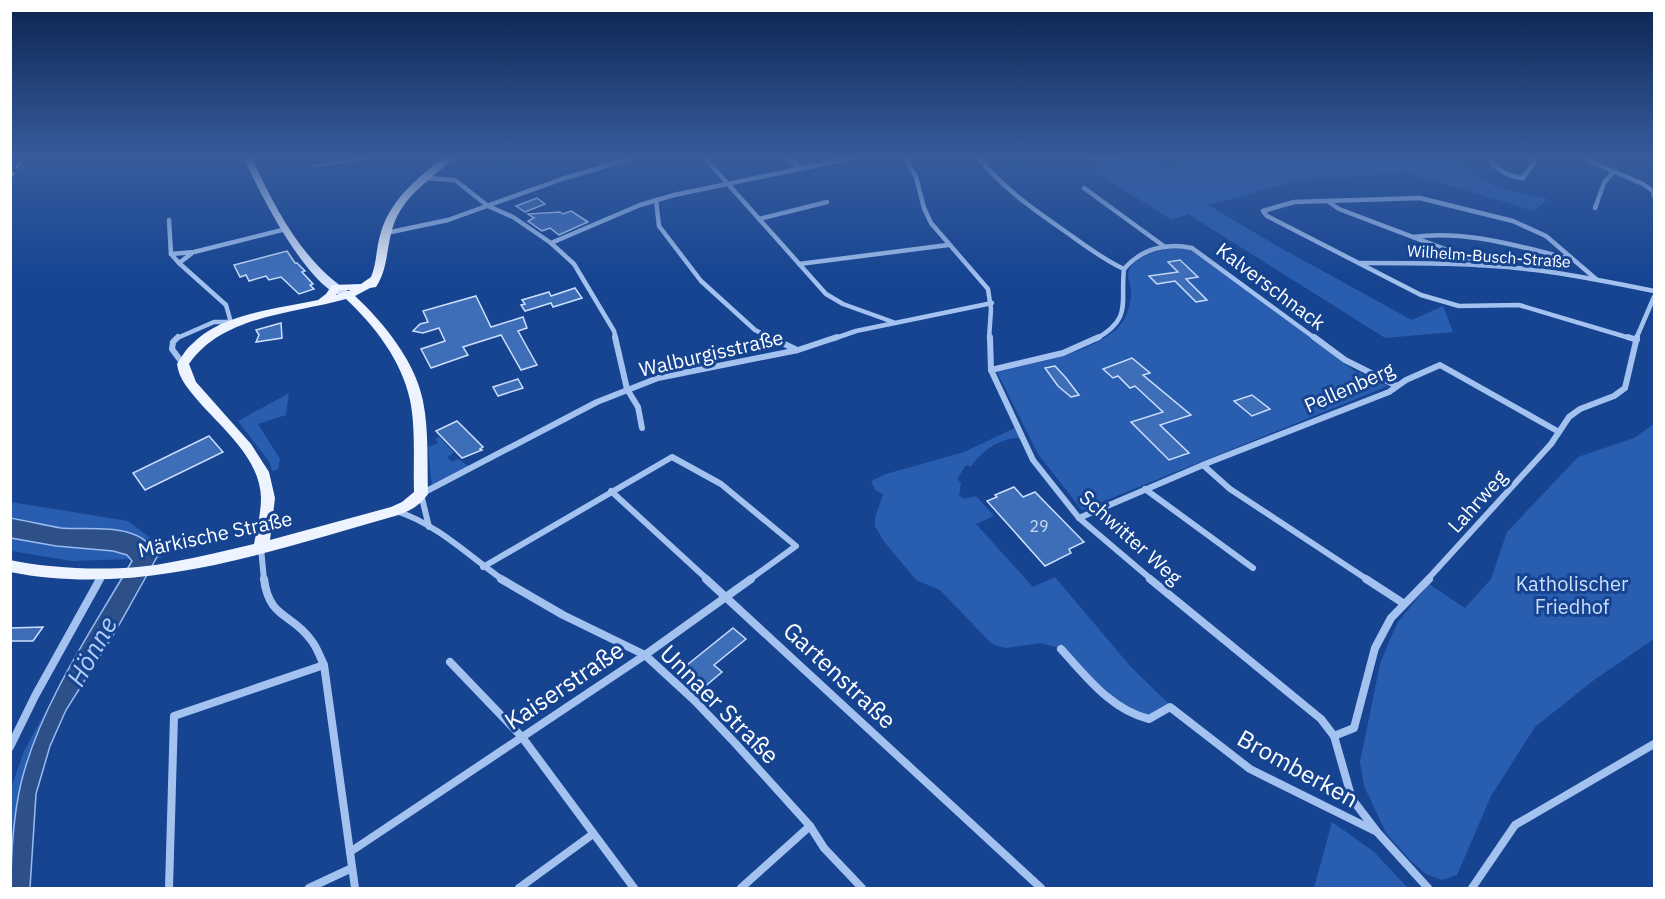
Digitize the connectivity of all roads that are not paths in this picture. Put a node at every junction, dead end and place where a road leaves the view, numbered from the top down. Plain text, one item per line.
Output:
1 (266, 198) edge
2 (404, 198) edge
3 (478, 198) edge
4 (510, 198) edge
5 (664, 198) edge
6 (740, 198) edge
7 (923, 198) edge
8 (1020, 198) edge
9 (1098, 198) edge
10 (1382, 198) edge
11 (1405, 198) edge
12 (1599, 198) edge
13 (656, 200) junction
14 (827, 202) dead end
15 (1329, 202) junction
16 (488, 206) junction
17 (1595, 208) dead end
18 (759, 219) junction
19 (169, 220) dead end
20 (286, 229) junction
21 (386, 233) junction
22 (1411, 238) junction
23 (551, 243) junction
24 (948, 245) junction
25 (1165, 247) junction
26 (194, 252) junction
27 (171, 254) junction
28 (1569, 258) junction
29 (179, 263) junction
30 (1357, 263) junction
31 (799, 264) junction
32 (1480, 265) junction
33 (1124, 269) junction
34 (377, 278) junction
35 (1596, 279) junction
36 (336, 287) junction
37 (1654, 291) edge
38 (348, 295) junction
39 (1654, 297) edge
40 (992, 303) junction
41 (319, 304) junction
42 (365, 312) junction
43 (234, 321) junction
44 (893, 322) junction
45 (1636, 340) junction
46 (798, 350) junction
47 (179, 361) junction
48 (991, 370) junction
49 (1397, 386) junction
50 (627, 389) junction
51 (642, 428) dead end
52 (1559, 432) junction
53 (1203, 465) junction
54 (1145, 489) junction
55 (611, 491) junction
56 (421, 494) junction
57 (395, 511) junction
58 (1078, 518) junction
59 (429, 527) junction
60 (261, 548) junction
61 (10, 566) edge
62 (483, 567) junction
63 (1252, 568) dead end
64 (108, 574) junction
65 (727, 597) junction
66 (1403, 603) junction
67 (1061, 649) dead end
68 (645, 655) junction
69 (450, 662) dead end
70 (324, 665) junction
71 (1334, 736) junction
72 (522, 737) junction
73 (1654, 744) edge
74 (10, 747) edge
75 (810, 826) junction
76 (1378, 833) junction
77 (593, 834) junction
78 (350, 852) junction
79 (352, 868) junction
80 (169, 888) edge
81 (309, 888) edge
82 (355, 888) edge
83 (519, 888) edge
84 (634, 888) edge
85 (741, 888) edge
86 (862, 888) edge
87 (1041, 888) edge
88 (1428, 888) edge
89 (1472, 888) edge

1 - 20 main road
2 - 21 main road
3 - 16 street
4 - 16 street
5 - 13 street
6 - 18 street
7 - 24 street
8 - 33 street
9 - 25 street
10 - 15 street
11 - 28 street
12 - 17 street
13 - 23 street
13 - 46 street
14 - 18 street
15 - 22 street
15 - 30 street
16 - 21 street
16 - 23 street
18 - 31 street
19 - 27 street
20 - 26 street
20 - 36 main road
21 - 34 main road
22 - 28 street
22 - 32 street
23 - 50 street
24 - 31 street
24 - 40 street
25 - 33 street, Kalverschnack
25 - 49 street, Kalverschnack
26 - 27 street
26 - 29 street
27 - 29 street
28 - 35 street
29 - 43 street
30 - 32 street, Wilhelm-Busch-Straße
30 - 45 street
31 - 44 street
32 - 35 street, Wilhelm-Busch-Straße
33 - 48 street
34 - 36 main road
34 - 38 main road
34 - 42 main road
35 - 37 street, Wilhelm-Busch-Straße
36 - 38 main road
36 - 41 main road
38 - 41 main road
38 - 42 main road
39 - 45 street, Lahrweg
40 - 44 street, Walburgisstraße
40 - 48 street, Schwitter Weg
41 - 42 main road
41 - 43 main road
42 - 56 main road
43 - 47 main road
43 - 47 street
44 - 46 street, Walburgisstraße
45 - 52 street, Lahrweg
46 - 50 street, Walburgisstraße
47 - 60 main road
48 - 58 street, Schwitter Weg
49 - 52 street, Pellenberg
49 - 53 street, Pellenberg
50 - 51 street
50 - 56 street, Walburgisstraße
52 - 66 street, Lahrweg
53 - 54 street, Pellenberg
53 - 66 street
54 - 58 street, Pellenberg
54 - 63 street
55 - 62 street
55 - 65 street, Gartenstraße
55 - 65 street, Kaiserstraße
56 - 57 main road, Märkische Straße
56 - 59 street
57 - 59 street, Unnaer Straße
57 - 60 main road, Märkische Straße
58 - 71 street, Schwitter Weg
59 - 62 street, Unnaer Straße
60 - 64 main road, Märkische Straße
60 - 70 street
61 - 64 main road, Märkische Straße
62 - 68 street, Unnaer Straße
64 - 74 street
65 - 68 street, Kaiserstraße
65 - 87 street, Gartenstraße
66 - 71 street, Lahrweg
67 - 76 street, Bromberken
68 - 72 street, Kaiserstraße
68 - 75 street, Unnaer Straße
69 - 72 street
70 - 78 street
70 - 80 street
71 - 76 street, Schwitter Weg
72 - 77 street
72 - 78 street, Kaiserstraße
73 - 89 street
75 - 85 street
75 - 86 street, Unnaer Straße
76 - 88 street, Schwitter Weg
77 - 83 street
77 - 84 street
78 - 79 street
79 - 81 street
79 - 82 street

